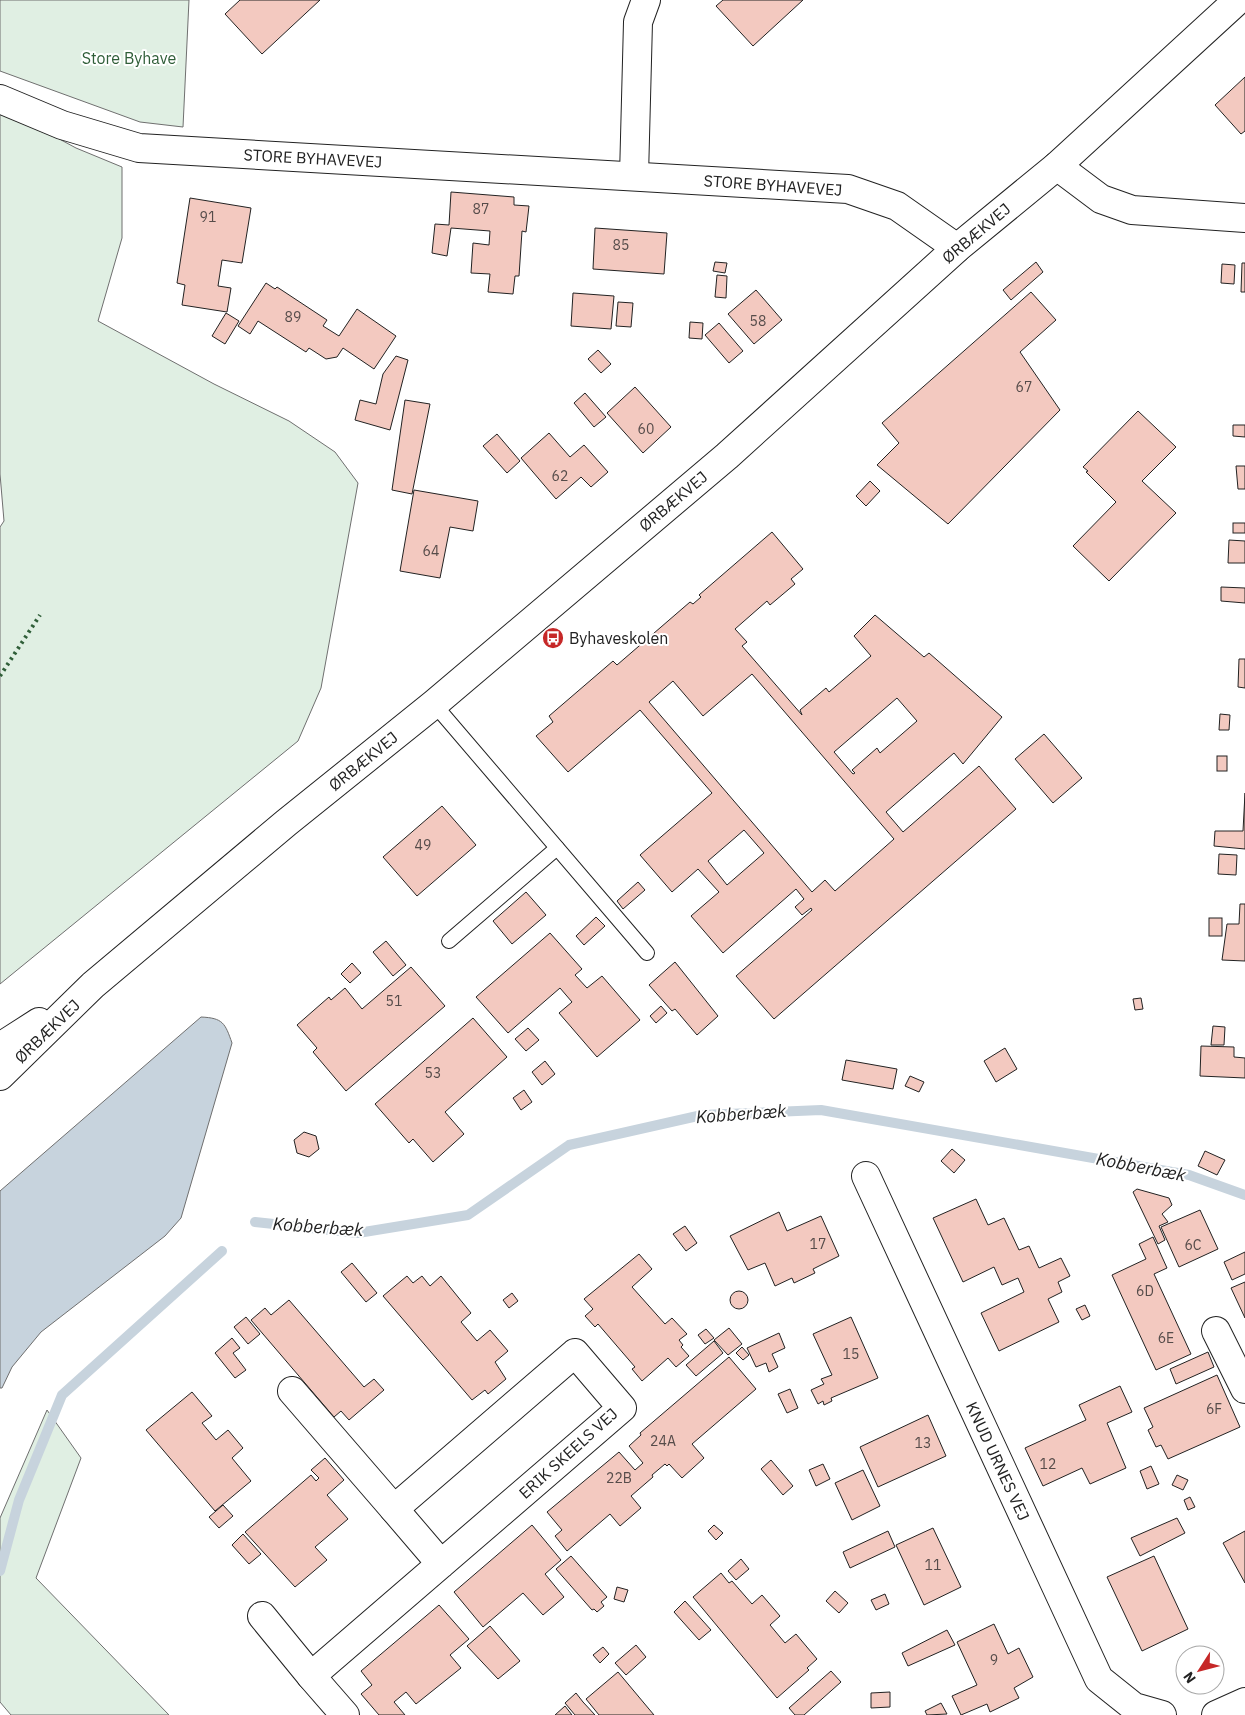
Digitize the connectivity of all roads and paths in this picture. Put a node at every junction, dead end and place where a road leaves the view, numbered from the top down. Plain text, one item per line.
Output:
1 (646, 0) edge
2 (1238, 0) edge
3 (0, 99) edge
4 (1058, 166) junction
5 (634, 176) junction
6 (1245, 218) edge
7 (957, 248) junction
8 (434, 704) junction
9 (557, 848) junction
10 (449, 941) dead end
11 (647, 953) dead end
12 (93, 985) junction
13 (0, 1047) edge
14 (0, 1076) edge
15 (866, 1176) dead end
16 (1216, 1331) dead end
17 (1245, 1389) edge
18 (292, 1392) dead end
19 (394, 1509) junction
20 (441, 1564) junction
21 (262, 1616) dead end
22 (311, 1676) junction
23 (1245, 1702) edge
24 (345, 1715) edge
25 (1162, 1715) edge
26 (1216, 1715) edge

1 - 5 street
2 - 4 street, ØRBÆKVEJ
3 - 5 street, STORE BYHAVEVEJ
4 - 6 street
4 - 7 street, ØRBÆKVEJ
5 - 7 street, STORE BYHAVEVEJ
7 - 8 street, ØRBÆKVEJ
8 - 9 lane
8 - 12 street, ØRBÆKVEJ
9 - 10 lane
9 - 11 lane
12 - 13 street, ØRBÆKVEJ
12 - 14 street, ØRBÆKVEJ
15 - 25 street, KNUD URNES VEJ
16 - 17 street
18 - 19 street
19 - 20 street
19 - 20 street, ERIK SKEELS VEJ
20 - 22 street, ERIK SKEELS VEJ
21 - 22 street
22 - 24 street
23 - 26 street

